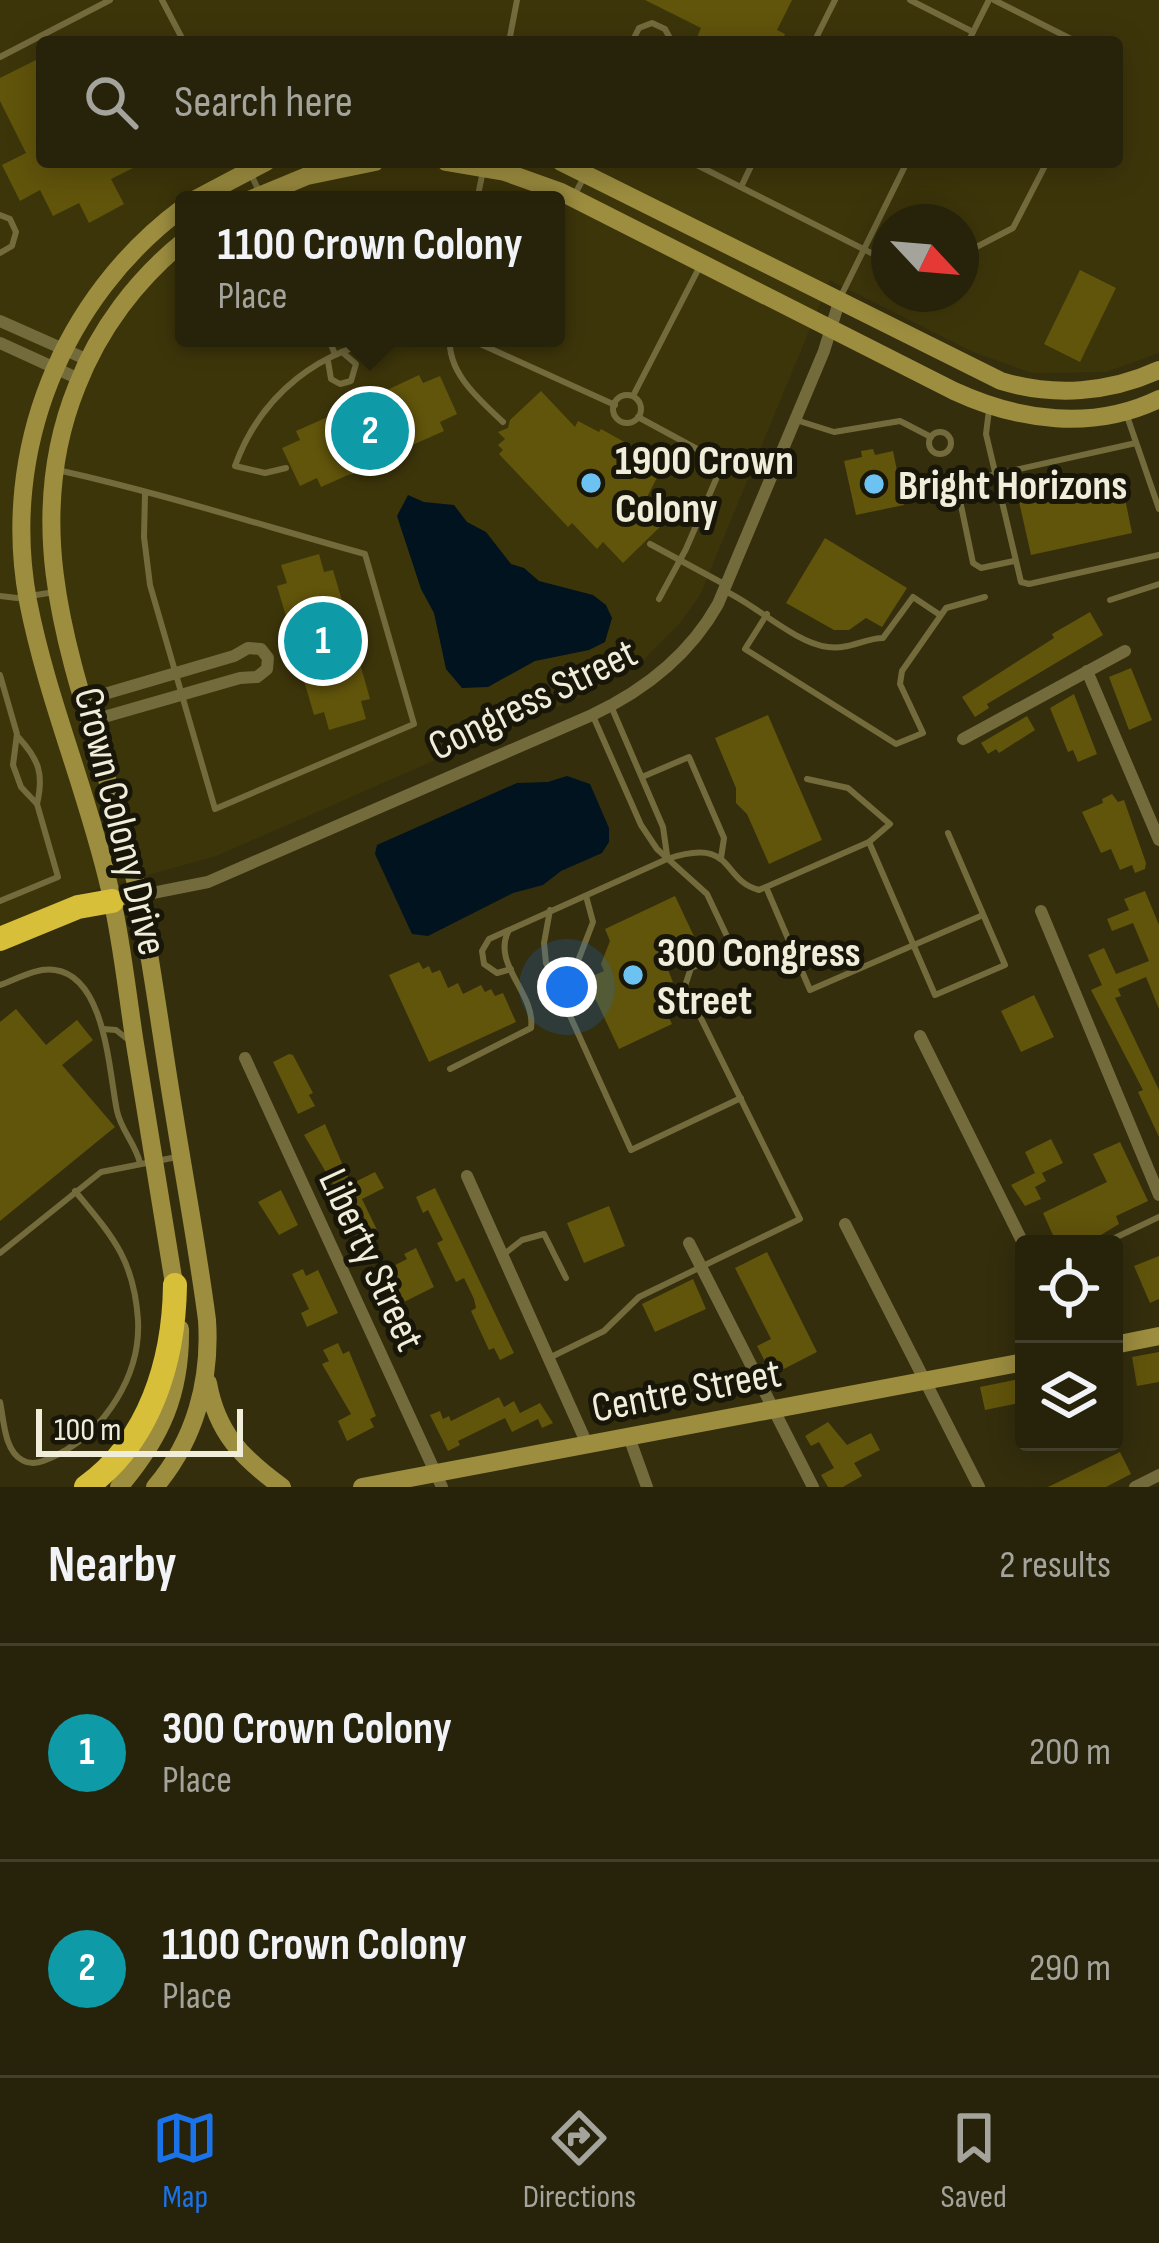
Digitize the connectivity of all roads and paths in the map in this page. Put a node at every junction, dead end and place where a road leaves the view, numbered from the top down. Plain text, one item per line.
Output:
1 (110, 0) edge
2 (162, 0) edge
3 (517, 0) edge
4 (835, 0) edge
5 (910, 0) edge
6 (992, 0) edge
7 (974, 32) junction
8 (41, 36) edge
9 (181, 36) edge
10 (510, 36) edge
11 (635, 36) edge
12 (669, 36) edge
13 (817, 36) edge
14 (972, 36) edge
15 (1065, 36) edge
16 (36, 38) edge
17 (0, 57) edge
18 (246, 168) edge
19 (341, 168) edge
20 (488, 168) edge
21 (589, 168) edge
22 (704, 168) edge
23 (750, 168) edge
24 (905, 168) edge
25 (1045, 168) edge
26 (740, 187) junction
27 (209, 191) edge
28 (274, 191) edge
29 (559, 191) edge
30 (565, 193) edge
31 (574, 197) junction
32 (0, 215) edge
33 (175, 215) edge
34 (979, 246) edge
35 (863, 249) junction
36 (175, 250) edge
37 (0, 253) edge
38 (871, 253) edge
39 (701, 262) junction
40 (839, 302) junction
41 (0, 321) edge
42 (831, 328) junction
43 (0, 343) edge
44 (64, 347) junction
45 (332, 347) edge
46 (364, 347) edge
47 (449, 347) edge
48 (486, 347) edge
49 (335, 355) junction
50 (55, 366) junction
51 (84, 370) junction
52 (1154, 377) edge
53 (634, 394) junction
54 (1159, 400) edge
55 (614, 405) junction
56 (990, 406) junction
57 (1126, 412) junction
58 (638, 417) junction
59 (796, 420) junction
60 (503, 422) dead end
61 (931, 437) dead end
62 (1136, 443) junction
63 (286, 468) dead end
64 (52, 470) junction
65 (994, 474) junction
66 (145, 494) junction
67 (1159, 509) edge
68 (650, 544) dead end
69 (1159, 555) edge
70 (680, 560) junction
71 (1014, 561) junction
72 (1159, 584) edge
73 (726, 588) junction
74 (55, 592) junction
75 (0, 596) edge
76 (28, 597) junction
77 (985, 597) dead end
78 (659, 599) dead end
79 (1110, 600) dead end
80 (767, 614) junction
81 (940, 615) junction
82 (244, 650) junction
83 (1125, 650) dead end
84 (1087, 671) junction
85 (175, 674) junction
86 (0, 675) edge
87 (252, 677) junction
88 (181, 695) junction
89 (84, 700) junction
90 (611, 706) junction
91 (592, 715) junction
92 (90, 721) junction
93 (17, 734) junction
94 (963, 739) dead end
95 (642, 777) junction
96 (807, 779) dead end
97 (37, 804) junction
98 (1153, 807) edge
99 (948, 833) dead end
100 (1159, 840) edge
101 (869, 842) junction
102 (721, 858) junction
103 (667, 859) junction
104 (766, 887) junction
105 (585, 895) junction
106 (139, 897) junction
107 (112, 901) junction
108 (0, 902) edge
109 (550, 910) junction
110 (1041, 911) dead end
111 (983, 915) junction
112 (515, 926) junction
113 (0, 939) edge
114 (914, 945) junction
115 (511, 969) junction
116 (0, 985) edge
117 (555, 985) junction
118 (103, 1029) junction
119 (920, 1036) dead end
120 (137, 1056) junction
121 (245, 1058) dead end
122 (450, 1069) dead end
123 (741, 1098) junction
124 (180, 1156) junction
125 (147, 1162) junction
126 (467, 1176) dead end
127 (75, 1191) junction
128 (1159, 1195) edge
129 (1159, 1217) edge
130 (845, 1225) dead end
131 (1019, 1235) edge
132 (1121, 1235) edge
133 (689, 1243) dead end
134 (0, 1253) edge
135 (503, 1255) junction
136 (702, 1268) junction
137 (566, 1278) dead end
138 (175, 1285) junction
139 (1159, 1336) edge
140 (1123, 1343) edge
141 (549, 1358) junction
142 (1015, 1364) edge
143 (206, 1371) junction
144 (925, 1381) junction
145 (0, 1402) edge
146 (773, 1409) junction
147 (628, 1437) junction
148 (586, 1444) junction
149 (1159, 1475) edge
150 (439, 1480) edge
151 (86, 1487) edge
152 (119, 1487) edge
153 (154, 1487) edge
154 (282, 1487) edge
155 (362, 1487) edge
156 (647, 1487) edge
157 (813, 1487) edge
158 (979, 1487) edge
159 (1135, 1487) edge

1 - 8 lane
2 - 9 lane
3 - 10 lane
4 - 13 lane
5 - 7 lane
6 - 7 lane
6 - 15 lane
7 - 14 lane
11 - 12 lane
16 - 17 lane
18 - 27 street
19 - 28 street
20 - 29 street
21 - 31 lane
21 - 40 street
22 - 26 lane
23 - 26 lane
24 - 35 lane
25 - 34 lane
26 - 35 lane
30 - 31 street
31 - 39 street
32 - 37 lane
33 - 44 street, Crown Colony Drive
35 - 38 lane
35 - 40 lane
36 - 51 street, Crown Colony Drive
39 - 42 street
39 - 53 lane
40 - 42 street, Congress Street
40 - 52 street
41 - 44 street
42 - 56 street
42 - 59 street, Congress Street
43 - 50 street
44 - 50 street, Crown Colony Drive
44 - 51 street
45 - 49 lane
46 - 49 lane
47 - 60 lane
48 - 55 lane
49 - 49 lane
49 - 63 lane
50 - 51 street
50 - 76 street, Crown Colony Drive
51 - 64 street, Crown Colony Drive
53 - 55 lane
53 - 58 lane
54 - 57 street
55 - 58 lane
56 - 57 street
56 - 65 lane
57 - 62 lane
58 - 70 lane
59 - 61 lane
59 - 73 street, Congress Street
62 - 65 lane
62 - 67 lane
64 - 66 lane
64 - 74 street, Crown Colony Drive
65 - 71 lane
65 - 71 lane
66 - 85 lane
66 - 88 lane
68 - 70 lane
69 - 71 lane
70 - 73 lane
70 - 78 lane
72 - 79 lane
73 - 80 lane
73 - 90 street, Congress Street
74 - 76 lane
74 - 89 street, Crown Colony Drive
75 - 76 lane
76 - 107 street, Crown Colony Drive
77 - 81 lane
80 - 81 lane
80 - 81 lane
82 - 85 street
82 - 87 street
82 - 87 street
83 - 84 street
84 - 94 street
84 - 98 street
85 - 88 lane
85 - 89 street
86 - 93 lane
87 - 88 street
88 - 92 street
89 - 92 street, Crown Colony Drive
90 - 91 street, Congress Street
90 - 95 lane
91 - 103 lane
91 - 106 street, Congress Street
92 - 106 street, Crown Colony Drive
93 - 97 lane
93 - 97 lane
95 - 102 lane
95 - 103 lane
96 - 101 lane
97 - 108 lane
98 - 100 street
99 - 111 lane
101 - 104 lane
101 - 114 lane
102 - 103 lane
102 - 104 lane
103 - 105 lane
103 - 123 lane
104 - 114 lane
105 - 109 lane
105 - 117 lane
106 - 107 street, Congress Street
106 - 124 street, Crown Colony Drive
107 - 113 highway
107 - 120 street, Crown Colony Drive
109 - 112 lane
109 - 117 lane
110 - 128 street
111 - 114 lane
111 - 114 lane
112 - 115 lane
112 - 115 lane
115 - 122 lane
116 - 118 lane
117 - 123 lane
118 - 120 lane
118 - 125 lane
119 - 131 street
120 - 125 street, Crown Colony Drive
121 - 150 street, Liberty Street
123 - 136 lane
124 - 125 lane
124 - 143 street, Crown Colony Drive
125 - 127 lane
125 - 138 street, Crown Colony Drive
126 - 135 street
127 - 134 lane
127 - 145 lane
129 - 132 lane
130 - 144 street
133 - 136 street
135 - 137 lane
135 - 141 street
136 - 141 lane
136 - 146 street
138 - 151 highway
138 - 152 street, Crown Colony Drive
139 - 140 street
141 - 148 street
142 - 144 street, Centre Street
143 - 153 street, Crown Colony Drive
143 - 154 street
144 - 146 street, Centre Street
144 - 158 street
146 - 147 street, Centre Street
146 - 157 street
147 - 148 street, Centre Street
147 - 156 street
148 - 150 street, Centre Street
149 - 159 street
150 - 155 street, Centre Street

